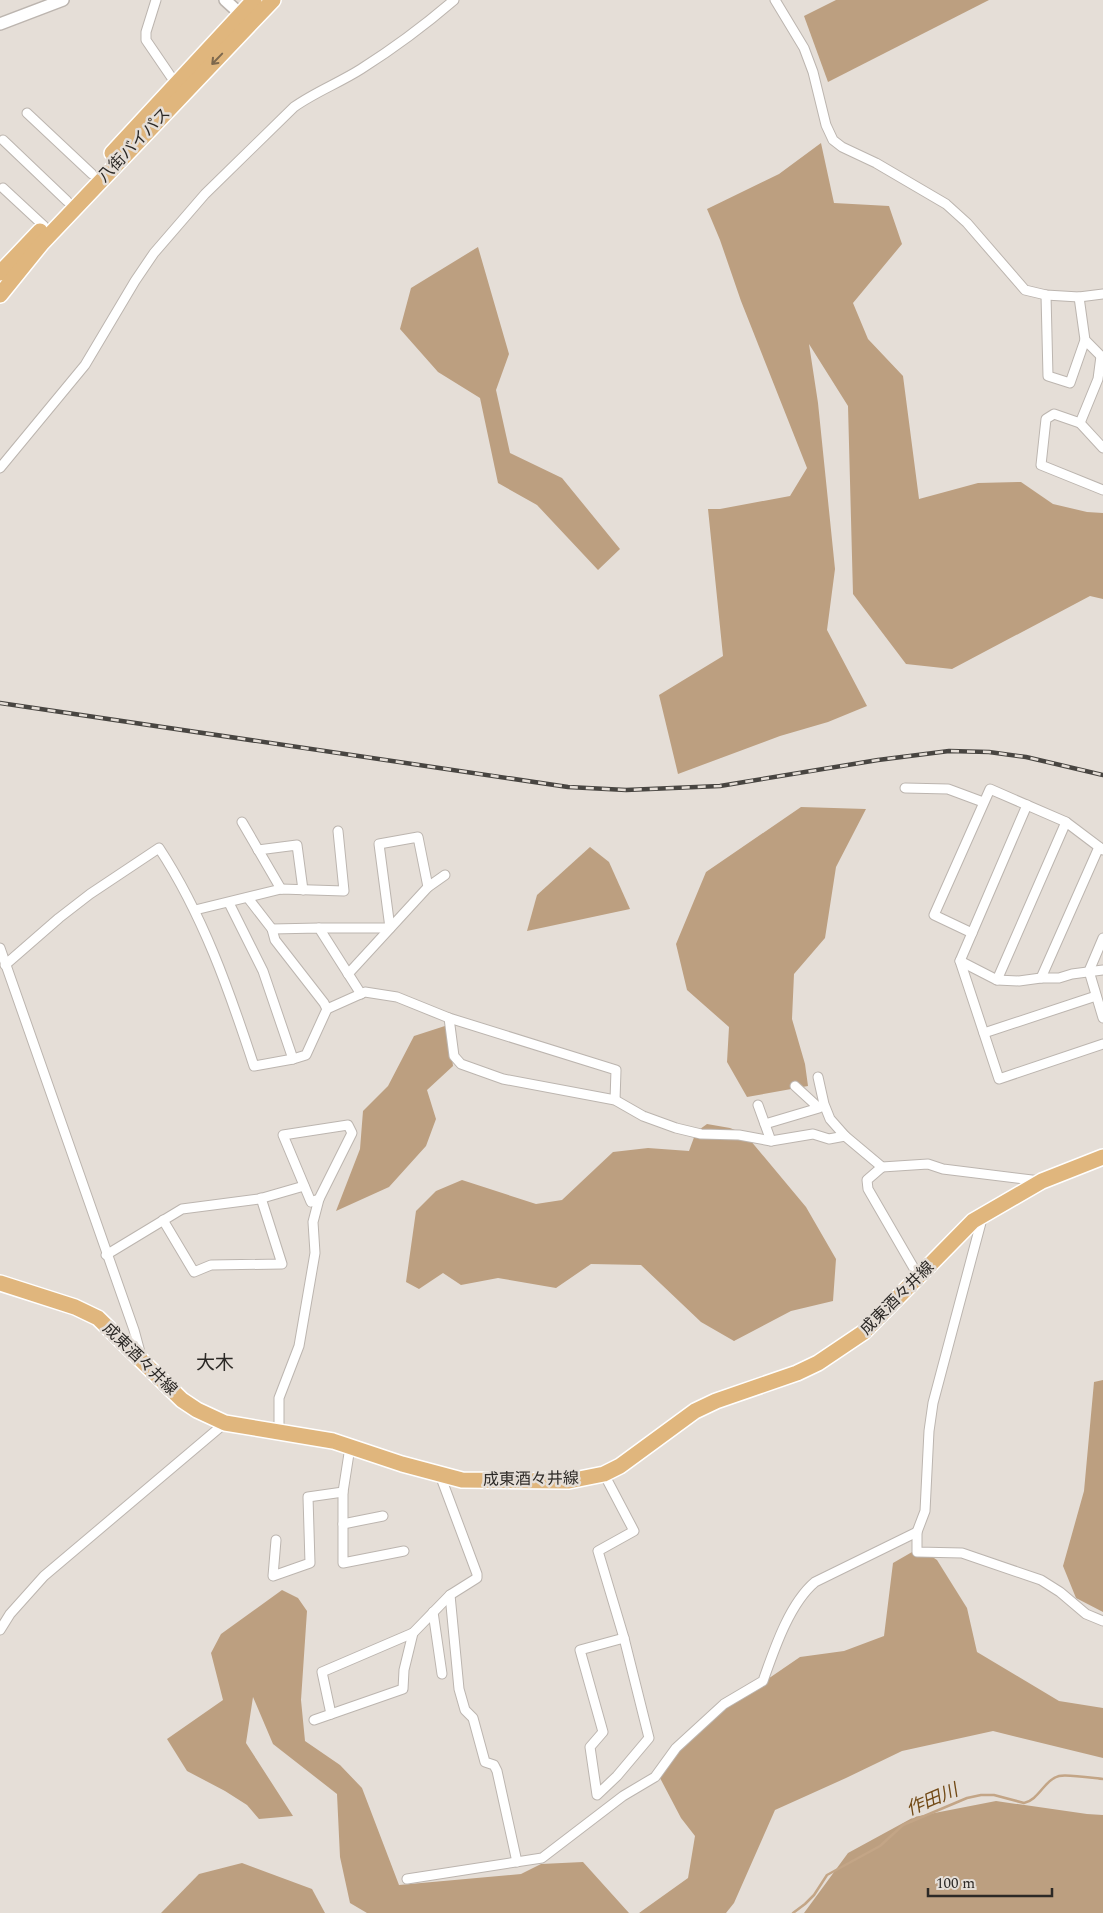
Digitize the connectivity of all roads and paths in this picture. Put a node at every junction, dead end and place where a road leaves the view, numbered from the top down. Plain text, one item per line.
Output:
1 (63, 0) edge
2 (156, 0) edge
3 (225, 0) edge
4 (254, 0) edge
5 (273, 0) edge
6 (454, 0) edge
7 (775, 0) edge
8 (246, 19) junction
9 (0, 24) edge
10 (176, 84) junction
11 (27, 113) dead end
12 (3, 140) dead end
13 (92, 174) junction
14 (3, 188) dead end
15 (67, 201) junction
16 (44, 226) junction
17 (0, 273) edge
18 (1103, 294) edge
19 (0, 295) edge
20 (1046, 295) junction
21 (1080, 297) junction
22 (1085, 340) junction
23 (1102, 357) edge
24 (1080, 423) junction
25 (1103, 448) edge
26 (0, 468) edge
27 (1103, 490) edge
28 (905, 788) dead end
29 (983, 802) junction
30 (1027, 805) junction
31 (242, 822) dead end
32 (1066, 822) junction
33 (338, 831) dead end
34 (1101, 848) edge
35 (258, 850) junction
36 (445, 875) dead end
37 (428, 887) junction
38 (281, 889) junction
39 (303, 890) junction
40 (248, 898) junction
41 (230, 903) junction
42 (195, 910) junction
43 (319, 928) junction
44 (390, 928) junction
45 (272, 929) junction
46 (972, 933) junction
47 (1103, 938) edge
48 (0, 948) edge
49 (960, 962) junction
50 (5, 965) junction
51 (1103, 970) edge
52 (1089, 971) junction
53 (348, 974) junction
54 (1041, 978) junction
55 (0, 979) edge
56 (10, 980) junction
57 (997, 980) junction
58 (361, 994) junction
59 (1096, 996) junction
60 (327, 1009) junction
61 (449, 1018) junction
62 (1103, 1018) edge
63 (984, 1033) junction
64 (1103, 1044) edge
65 (293, 1059) junction
66 (818, 1077) dead end
67 (795, 1086) dead end
68 (615, 1100) junction
69 (758, 1105) dead end
70 (765, 1124) junction
71 (845, 1136) junction
72 (771, 1141) junction
73 (1103, 1157) edge
74 (882, 1167) junction
75 (1042, 1181) junction
76 (304, 1186) junction
77 (261, 1198) junction
78 (319, 1199) junction
79 (983, 1215) junction
80 (163, 1220) junction
81 (106, 1255) junction
82 (919, 1276) junction
83 (0, 1283) edge
84 (138, 1359) junction
85 (225, 1423) junction
86 (279, 1432) junction
87 (350, 1447) junction
88 (604, 1474) junction
89 (440, 1475) junction
90 (343, 1492) junction
91 (383, 1516) dead end
92 (343, 1524) junction
93 (917, 1532) junction
94 (276, 1540) dead end
95 (404, 1551) dead end
96 (450, 1595) junction
97 (433, 1612) junction
98 (1103, 1621) edge
99 (0, 1630) edge
100 (413, 1633) junction
101 (624, 1638) junction
102 (442, 1674) dead end
103 (330, 1714) junction
104 (314, 1720) dead end
105 (517, 1862) junction
106 (407, 1879) dead end

1 - 9 street
2 - 10 street
3 - 8 street
4 - 8 main road, 八街バイパス
5 - 8 main road, 八街バイパス
6 - 26 street
7 - 20 street
8 - 10 main road, 八街バイパス
8 -> 19 main road, 八街バイパス
10 - 13 main road, 八街バイパス
11 - 13 street
12 - 15 street
13 - 15 main road, 八街バイパス
14 - 16 street
15 - 16 main road, 八街バイパス
16 - 17 main road, 八街バイパス
18 - 21 street
20 - 21 street
20 - 22 street
21 - 22 street
22 - 23 street
23 - 24 street
24 - 25 street
24 - 27 street
28 - 29 street
29 - 30 street
29 - 46 street
30 - 32 street
30 - 46 street
31 - 35 street
32 - 34 street
32 - 57 street
33 - 39 street
34 - 54 street
35 - 38 street
35 - 39 street
36 - 37 street
37 - 44 street
37 - 44 street
38 - 39 street
38 - 40 street
40 - 41 street
40 - 45 street
41 - 42 street
41 - 65 street
42 - 50 street
42 - 65 street
43 - 44 street
43 - 45 street
43 - 53 street
44 - 53 street
45 - 60 street
46 - 49 street
47 - 52 street
48 - 50 street
49 - 57 street
49 - 63 street
50 - 56 street
51 - 52 street
52 - 54 street
52 - 59 street
53 - 58 street
54 - 57 street
55 - 56 street
56 - 81 street
58 - 60 street
58 - 61 street
59 - 62 street
59 - 63 street
60 - 65 street
61 - 68 street
61 - 68 street
63 - 64 street
66 - 71 street
67 - 70 street
68 - 72 street
69 - 70 street
70 - 72 street
71 - 72 street
71 - 74 street
73 - 75 main road, 成東酒々井線
74 - 75 street
74 - 82 street
75 - 79 main road, 成東酒々井線
76 - 77 street
76 - 78 street
76 - 78 street
77 - 80 street
77 - 80 street
78 - 86 street
79 - 82 main road, 成東酒々井線
79 - 93 street
80 - 81 street
81 - 84 street
82 - 88 main road, 成東酒々井線
83 - 84 main road, 成東酒々井線
84 - 85 main road, 成東酒々井線
85 - 86 main road, 成東酒々井線
85 - 99 street
86 - 87 main road, 成東酒々井線
87 - 89 main road, 成東酒々井線
87 - 90 street
88 - 89 main road, 成東酒々井線
88 - 101 street
89 - 96 street
90 - 92 street
90 - 94 street
91 - 92 street
92 - 95 street
93 - 98 street
93 - 105 street
96 - 97 street
96 - 105 street
97 - 100 street
97 - 102 street
100 - 103 street
100 - 103 street
101 - 101 street
103 - 104 street
105 - 106 street

